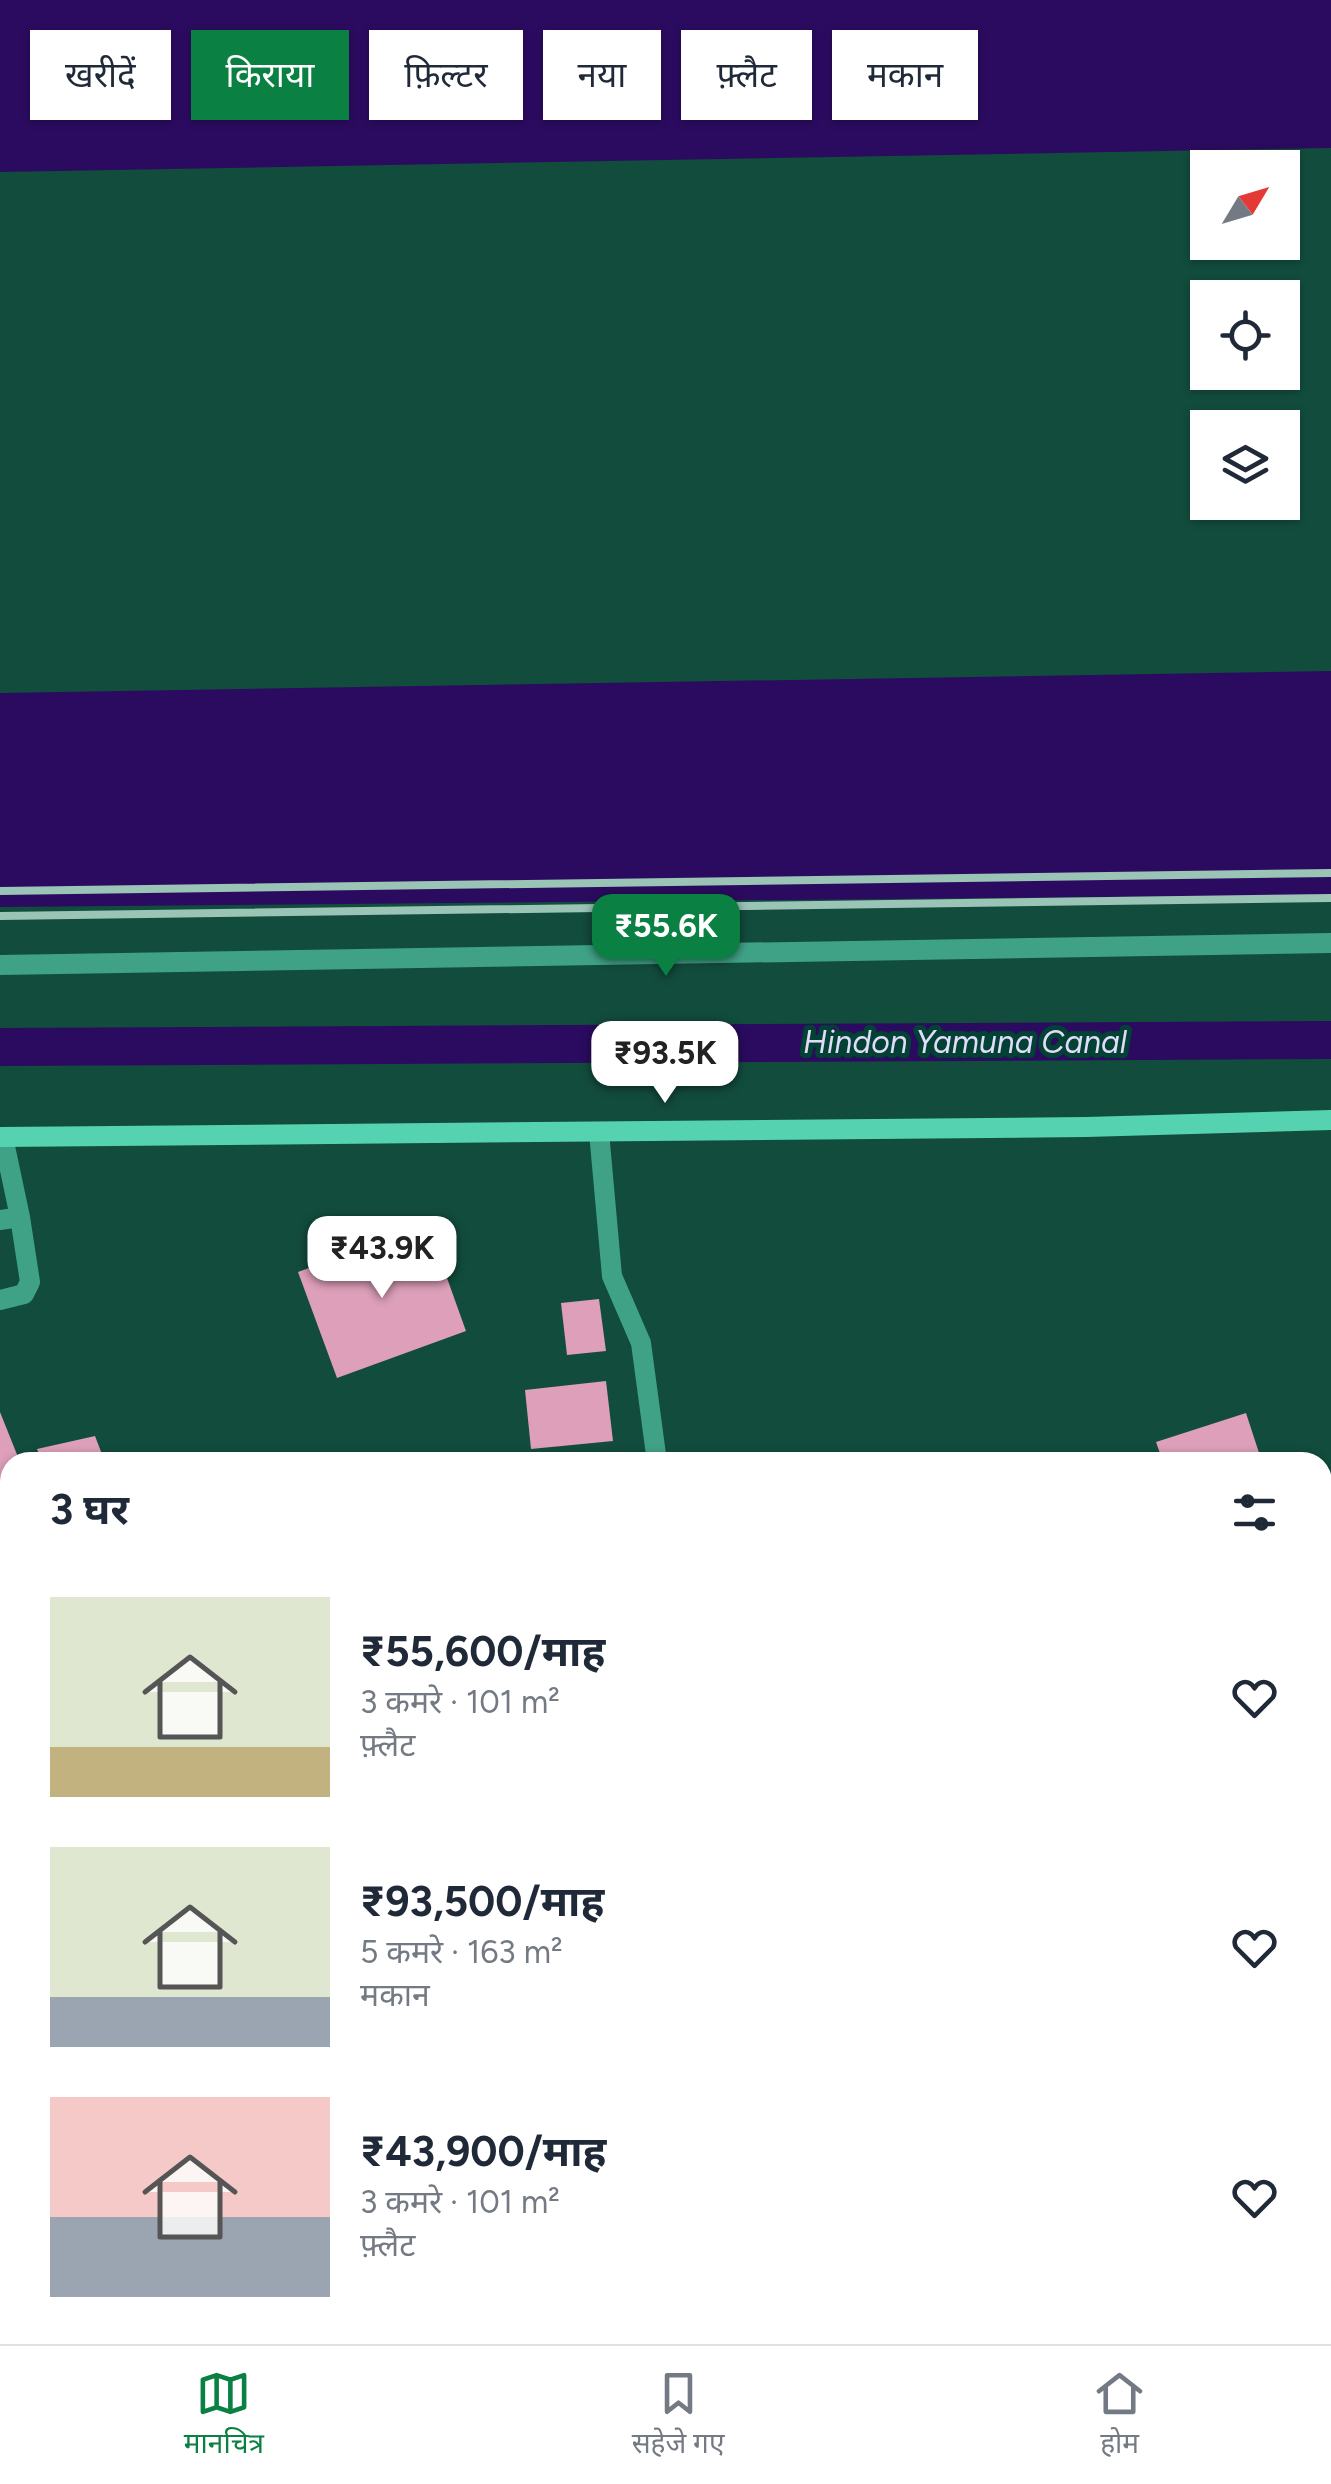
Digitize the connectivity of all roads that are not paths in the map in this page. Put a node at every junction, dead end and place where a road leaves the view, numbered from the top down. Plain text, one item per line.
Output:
1 (1331, 943) edge
2 (0, 965) edge
3 (1331, 1120) edge
4 (599, 1132) junction
5 (1, 1137) edge
6 (10, 1218) edge
7 (0, 1300) edge
8 (656, 1452) edge

1 - 2 street
3 - 4 street
4 - 5 street
4 - 8 street
5 - 6 street
6 - 7 street

